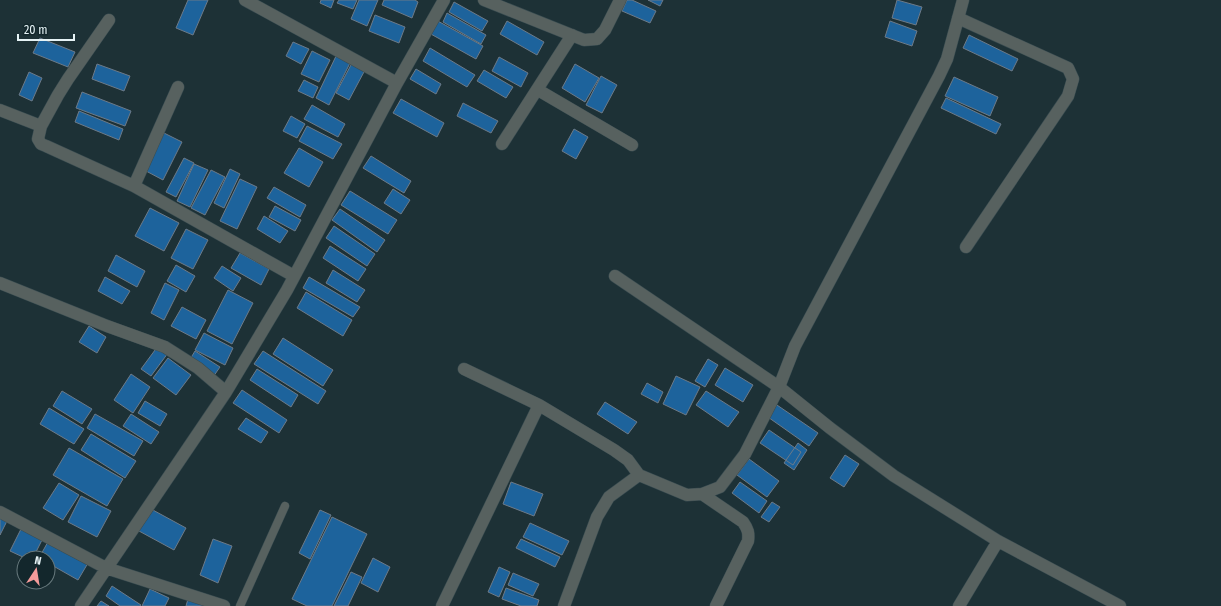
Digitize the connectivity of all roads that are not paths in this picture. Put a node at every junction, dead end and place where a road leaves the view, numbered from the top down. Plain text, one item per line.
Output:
1 (245, 0) edge
2 (444, 0) edge
3 (484, 0) edge
4 (620, 0) edge
5 (963, 0) edge
6 (958, 18) junction
7 (109, 20) dead end
8 (572, 35) junction
9 (397, 83) junction
10 (178, 87) dead end
11 (538, 90) junction
12 (0, 110) edge
13 (41, 126) junction
14 (502, 144) dead end
15 (632, 145) dead end
16 (134, 186) junction
17 (966, 247) dead end
18 (294, 276) junction
19 (615, 276) dead end
20 (0, 283) edge
21 (464, 369) dead end
22 (779, 387) junction
23 (226, 392) junction
24 (539, 405) junction
25 (639, 475) junction
26 (702, 494) junction
27 (286, 506) dead end
28 (0, 512) edge
29 (998, 541) junction
30 (106, 568) junction
31 (1106, 603) edge
32 (81, 606) edge
33 (224, 606) edge
34 (240, 606) edge
35 (442, 606) edge
36 (564, 606) edge
37 (716, 606) edge
38 (959, 606) edge
39 (1120, 606) edge

1 - 9 street
2 - 9 street
3 - 8 street
4 - 8 street
5 - 6 street
6 - 17 street
6 - 22 street
7 - 13 street
8 - 11 street
9 - 18 street
10 - 16 street
11 - 14 street
11 - 15 street
12 - 13 street
13 - 16 street
16 - 18 street
18 - 23 street
19 - 22 street
20 - 23 street
21 - 24 street
22 - 26 street
22 - 29 street
23 - 30 street
24 - 25 street
24 - 35 street
25 - 26 street
25 - 36 street
26 - 37 street
27 - 34 lane
28 - 30 street
29 - 31 street
29 - 38 street
30 - 32 street
30 - 33 street
31 - 39 street

